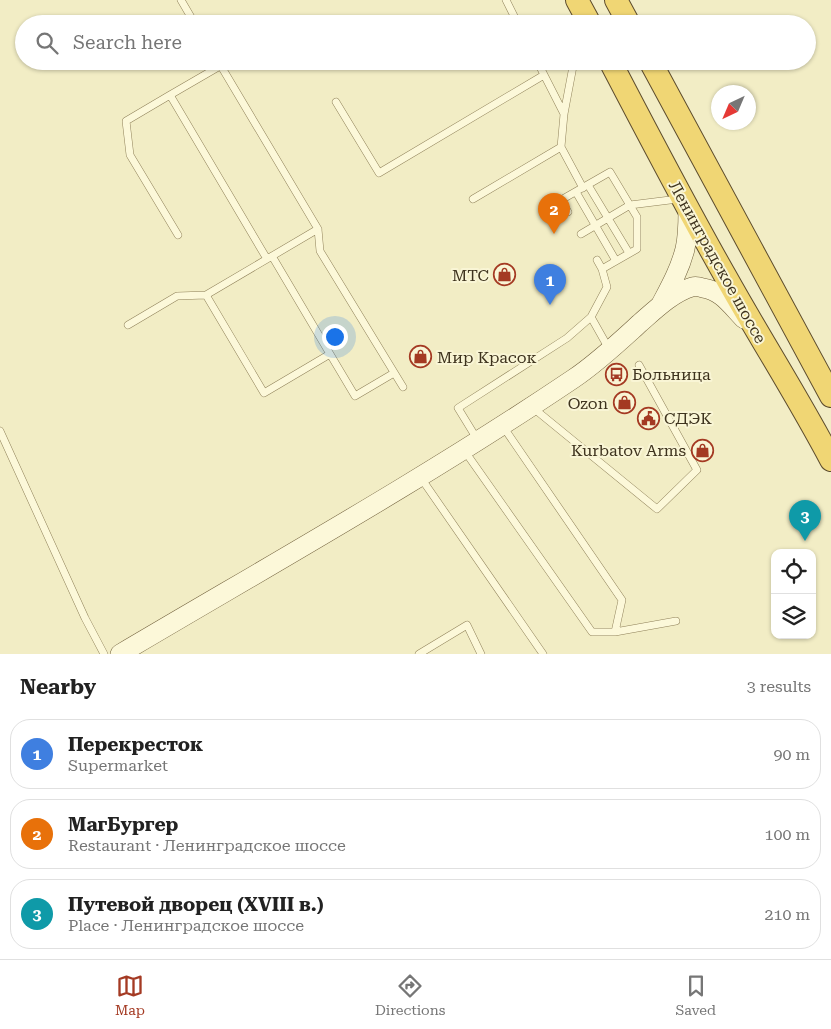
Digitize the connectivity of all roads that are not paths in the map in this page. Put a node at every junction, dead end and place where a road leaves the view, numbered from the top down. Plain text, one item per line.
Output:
1 (181, 0) edge
2 (506, 0) edge
3 (616, 0) edge
4 (190, 15) edge
5 (514, 15) edge
6 (624, 15) edge
7 (208, 70) edge
8 (223, 70) edge
9 (542, 70) edge
10 (572, 70) edge
11 (615, 70) edge
12 (655, 70) edge
13 (544, 75) junction
14 (170, 95) junction
15 (336, 102) dead end
16 (564, 114) junction
17 (561, 147) junction
18 (586, 186) junction
19 (576, 192) junction
20 (473, 199) dead end
21 (685, 204) junction
22 (630, 205) junction
23 (568, 212) dead end
24 (608, 218) junction
25 (596, 226) junction
26 (318, 229) junction
27 (581, 234) dead end
28 (178, 235) dead end
29 (629, 253) junction
30 (270, 257) junction
31 (596, 260) dead end
32 (616, 261) junction
33 (602, 269) junction
34 (206, 295) junction
35 (660, 306) junction
36 (591, 316) junction
37 (128, 325) dead end
38 (758, 335) junction
39 (610, 350) junction
40 (330, 354) junction
41 (638, 365) dead end
42 (394, 373) junction
43 (403, 386) dead end
44 (831, 396) edge
45 (531, 406) junction
46 (502, 425) junction
47 (0, 431) edge
48 (471, 445) junction
49 (831, 460) edge
50 (421, 477) junction
51 (676, 621) dead end
52 (615, 632) junction
53 (104, 654) edge
54 (120, 654) edge
55 (419, 654) edge
56 (481, 654) edge
57 (543, 654) edge

1 - 4 lane
2 - 5 lane
3 - 6 highway
7 - 14 lane
8 - 26 lane
9 - 13 lane
10 - 16 lane
11 - 21 highway, Ленинградское шоссе
12 - 44 highway
13 - 15 lane
13 - 16 lane
14 - 28 lane
14 - 30 lane
16 - 17 lane
17 - 18 lane
17 - 20 lane
18 - 19 lane
18 - 22 lane
18 - 24 lane
19 - 23 lane
19 - 25 lane
21 - 22 lane
21 - 35 main road
21 - 38 highway, Ленинградское шоссе
22 - 24 lane
22 - 29 lane
24 - 25 lane
24 - 29 lane
25 - 27 lane
25 - 32 lane
26 - 30 lane
26 - 42 lane
29 - 32 lane
30 - 34 lane
30 - 40 lane
31 - 33 lane
32 - 33 lane
33 - 36 lane
34 - 37 lane
34 - 40 lane
35 - 38 main road
35 - 39 main road
36 - 39 lane
36 - 48 lane
38 - 49 highway, Ленинградское шоссе
39 - 45 main road
40 - 42 lane
41 - 45 lane
42 - 43 lane
45 - 46 main road
46 - 48 main road
46 - 52 lane
47 - 53 lane
48 - 50 main road
48 - 52 lane
50 - 54 main road
50 - 57 lane
51 - 52 lane
55 - 56 lane

